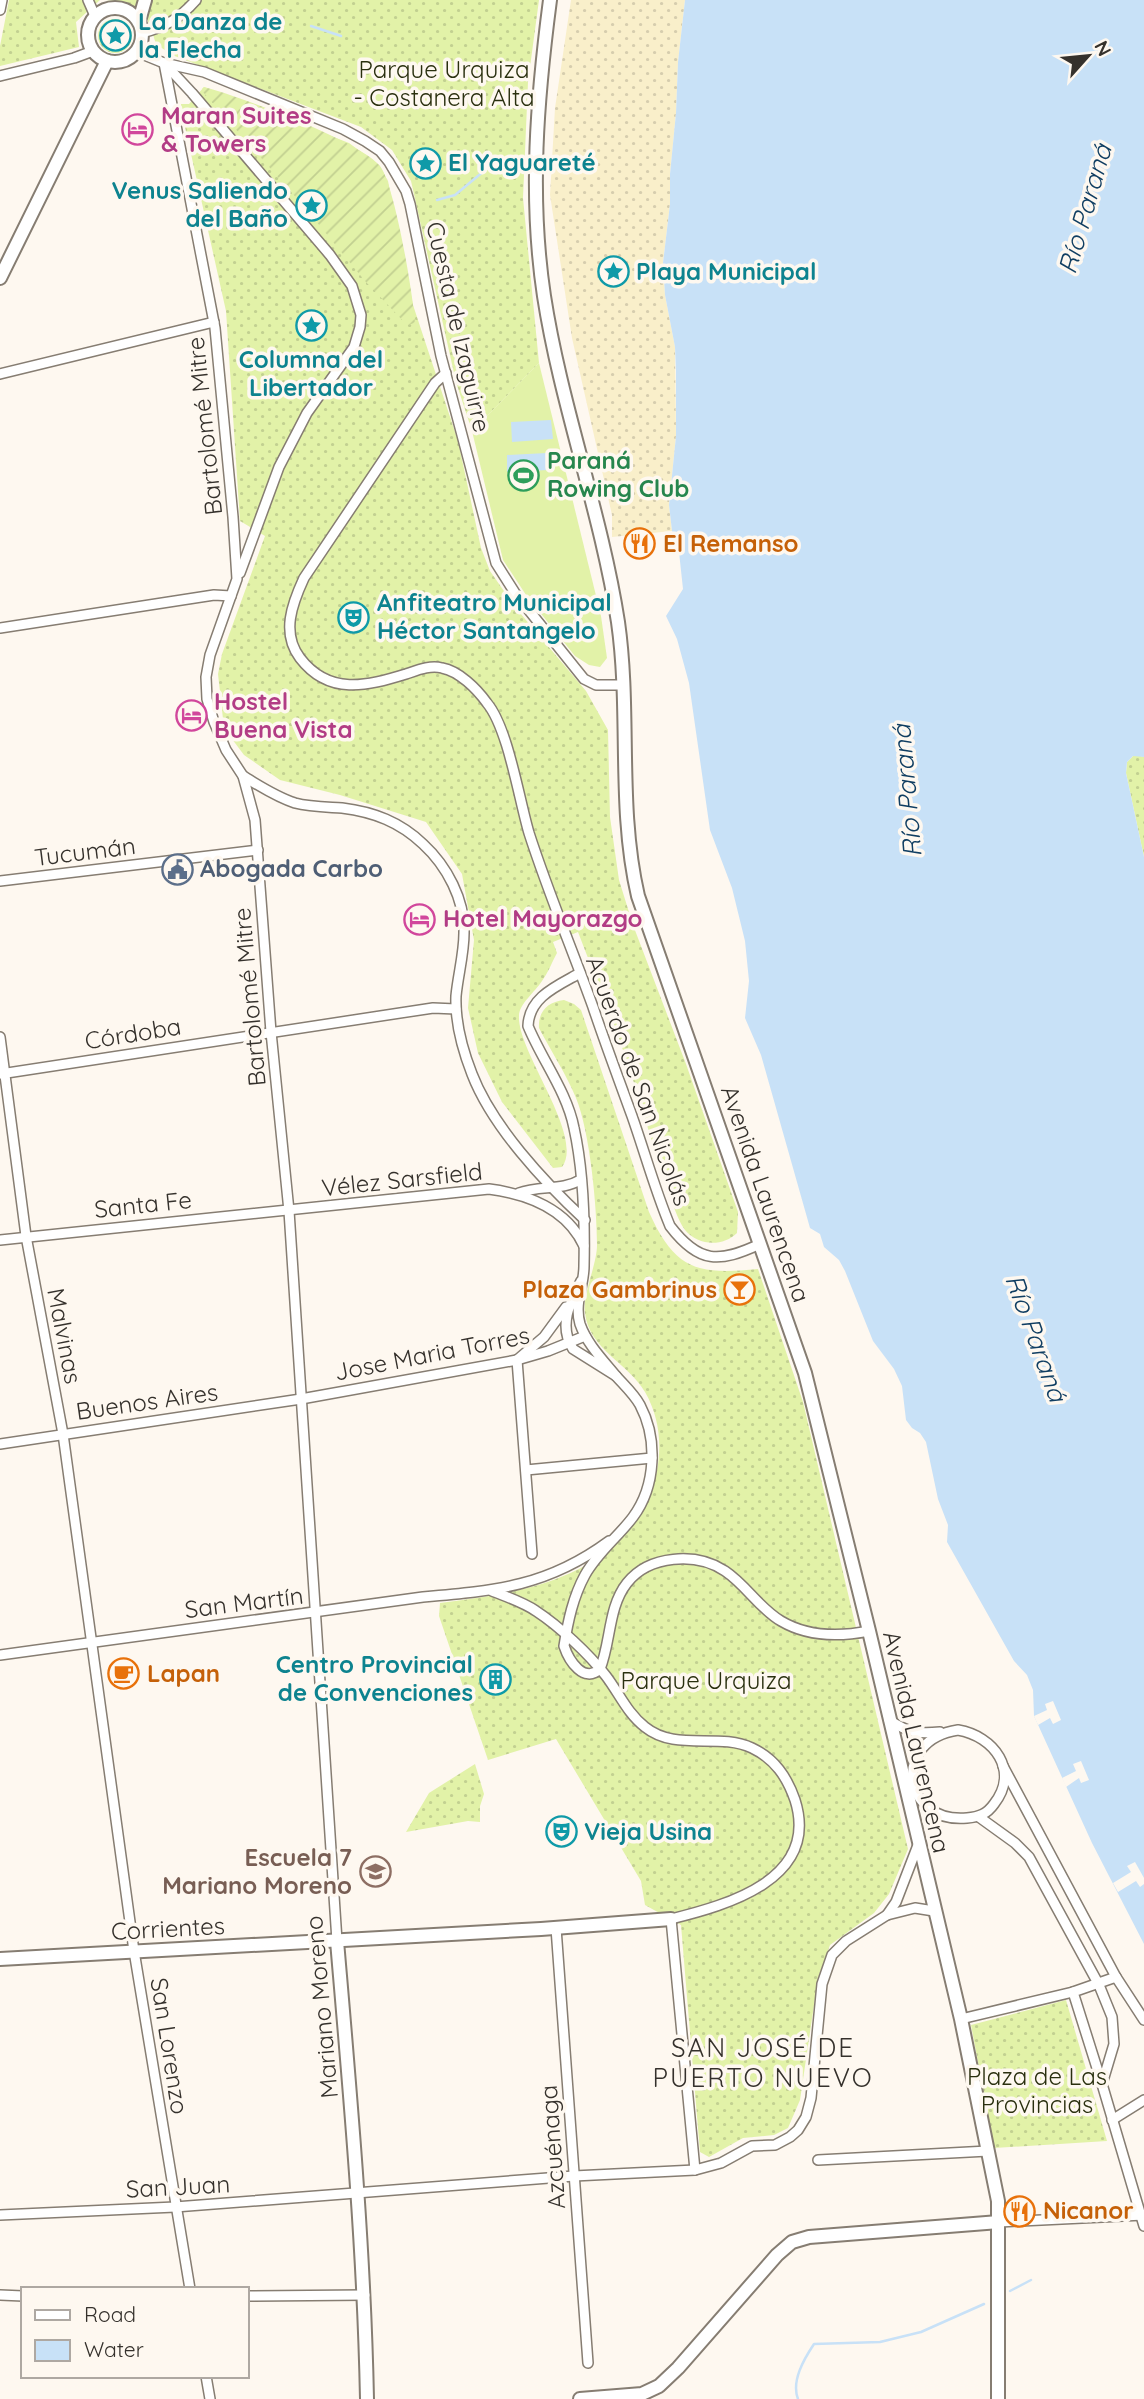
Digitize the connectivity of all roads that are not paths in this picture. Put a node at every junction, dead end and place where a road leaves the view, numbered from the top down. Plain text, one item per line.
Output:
1 (2, 0) edge
2 (88, 0) edge
3 (145, 0) edge
4 (197, 0) edge
5 (550, 0) edge
6 (111, 4) edge
7 (0, 10) edge
8 (96, 16) junction
9 (140, 27) junction
10 (93, 51) junction
11 (136, 52) junction
12 (107, 61) junction
13 (164, 63) junction
14 (0, 76) edge
15 (0, 278) edge
16 (214, 322) junction
17 (446, 373) junction
18 (0, 374) edge
19 (237, 579) junction
20 (231, 596) junction
21 (0, 628) edge
22 (624, 685) junction
23 (243, 776) junction
24 (258, 850) junction
25 (0, 881) edge
26 (580, 973) junction
27 (456, 1009) junction
28 (271, 1032) junction
29 (0, 1037) edge
30 (3, 1074) edge
31 (580, 1180) junction
32 (549, 1187) junction
33 (519, 1193) junction
34 (289, 1210) junction
35 (585, 1220) junction
36 (26, 1236) junction
37 (0, 1240) edge
38 (760, 1244) junction
39 (584, 1246) junction
40 (582, 1280) junction
41 (570, 1301) junction
42 (585, 1336) junction
43 (569, 1342) junction
44 (517, 1360) junction
45 (616, 1376) junction
46 (301, 1399) junction
47 (63, 1434) junction
48 (0, 1444) edge
49 (652, 1458) junction
50 (526, 1470) junction
51 (609, 1541) junction
52 (532, 1554) dead end
53 (492, 1591) junction
54 (317, 1613) junction
55 (869, 1631) junction
56 (565, 1636) junction
57 (91, 1642) junction
58 (0, 1655) edge
59 (600, 1669) junction
60 (889, 1720) junction
61 (945, 1732) junction
62 (1003, 1766) junction
63 (979, 1817) junction
64 (918, 1846) junction
65 (934, 1910) junction
66 (887, 1915) junction
67 (671, 1919) junction
68 (556, 1927) junction
69 (337, 1941) junction
70 (134, 1951) junction
71 (0, 1959) edge
72 (1115, 1977) junction
73 (1100, 1985) junction
74 (1073, 1992) junction
75 (961, 2019) junction
76 (1144, 2020) edge
77 (1102, 2084) junction
78 (1144, 2100) edge
79 (1112, 2120) junction
80 (988, 2151) junction
81 (818, 2160) dead end
82 (695, 2169) junction
83 (574, 2176) junction
84 (359, 2194) junction
85 (175, 2207) junction
86 (0, 2215) edge
87 (1142, 2215) edge
88 (999, 2222) junction
89 (1144, 2226) edge
90 (190, 2287) edge
91 (0, 2295) edge
92 (21, 2295) edge
93 (365, 2295) junction
94 (248, 2296) edge
95 (588, 2363) dead end
96 (206, 2378) edge
97 (210, 2399) edge
98 (367, 2399) edge
99 (580, 2399) edge
100 (998, 2399) edge

1 - 7 street
2 - 8 street
3 - 9 street
4 - 9 street
5 - 22 street, Avenida Laurencena
6 - 8 street
6 - 9 street
8 - 10 street
9 - 11 street
10 - 12 street
10 - 14 street
11 - 12 street
11 - 13 street, Cuesta de Izaguirre
12 - 15 street
13 - 16 street, Bartolomé Mitre
13 - 17 street, Cuesta de Izaguirre
13 - 19 street
16 - 18 street
16 - 19 street, Bartolomé Mitre
17 - 22 street, Cuesta de Izaguirre
17 - 26 street, Acuerdo de San Nicolás
19 - 20 street, Bartolomé Mitre
20 - 21 street
20 - 23 street, Bartolomé Mitre
22 - 38 street, Avenida Laurencena
23 - 24 street, Bartolomé Mitre
23 - 27 street
24 - 25 street, Tucumán
24 - 28 street, Bartolomé Mitre
26 - 31 street
26 - 38 street, Acuerdo de San Nicolás
27 - 28 street, Córdoba
27 - 32 street
28 - 30 street, Córdoba
28 - 34 street, Bartolomé Mitre
29 - 30 street, Malvinas
30 - 36 street, Malvinas
31 - 32 street, Vélez Sarsfield
31 - 35 street
32 - 33 street, Vélez Sarsfield
32 - 35 street
33 - 34 street, Vélez Sarsfield
33 - 39 street, Vélez Sarsfield
34 - 36 street, Santa Fe
34 - 46 street, Bartolomé Mitre
35 - 39 street
36 - 37 street, Santa Fe
36 - 47 street, Malvinas
38 - 55 street, Avenida Laurencena
39 - 40 street
40 - 41 street
40 - 42 street
41 - 43 street
41 - 44 street
42 - 43 street
42 - 45 street
43 - 44 street, Jose Maria Torres
43 - 45 street
44 - 46 street, Jose Maria Torres
44 - 50 street
45 - 49 street
46 - 47 street, Buenos Aires
46 - 54 street, Bartolomé Mitre
47 - 48 street, Buenos Aires
47 - 57 street, Malvinas
49 - 50 street
49 - 51 street
50 - 52 street
51 - 53 street, San Martín
51 - 56 street
53 - 54 street, San Martín
53 - 56 street
54 - 57 street, San Martín
54 - 69 street, Mariano Moreno
55 - 59 street
55 - 60 street, Avenida Laurencena
56 - 59 street
56 - 59 street
57 - 58 street, San Martín
57 - 70 street, San Lorenzo
59 - 67 street
60 - 61 street
60 - 64 street, Avenida Laurencena
61 - 62 street
61 - 63 street
62 - 63 street
62 - 72 street
63 - 73 street
64 - 65 street, Avenida Laurencena
64 - 66 street
65 - 66 street
65 - 75 street, Avenida Laurencena
66 - 82 street, San Juan
67 - 68 street, Corrientes
67 - 82 street
68 - 69 street, Corrientes
68 - 83 street, Azcuénaga
69 - 70 street, Corrientes
69 - 84 street, Mariano Moreno
70 - 71 street, Corrientes
70 - 85 street, San Lorenzo
72 - 73 street
72 - 76 street
73 - 74 street
73 - 77 street
74 - 75 street
74 - 77 street
75 - 80 street, Avenida Laurencena
77 - 79 street
78 - 79 street
79 - 87 street
80 - 81 street
80 - 88 street, Avenida Laurencena
82 - 83 street, San Juan
83 - 84 street, San Juan
83 - 95 street, Azcuénaga
84 - 85 street, San Juan
84 - 93 street, Mariano Moreno
85 - 86 street, San Juan
85 - 90 street, San Lorenzo
87 - 88 street
87 - 89 street
88 - 99 street
88 - 100 street, Avenida Laurencena
91 - 92 street
93 - 94 street
93 - 98 street, Mariano Moreno
96 - 97 street

